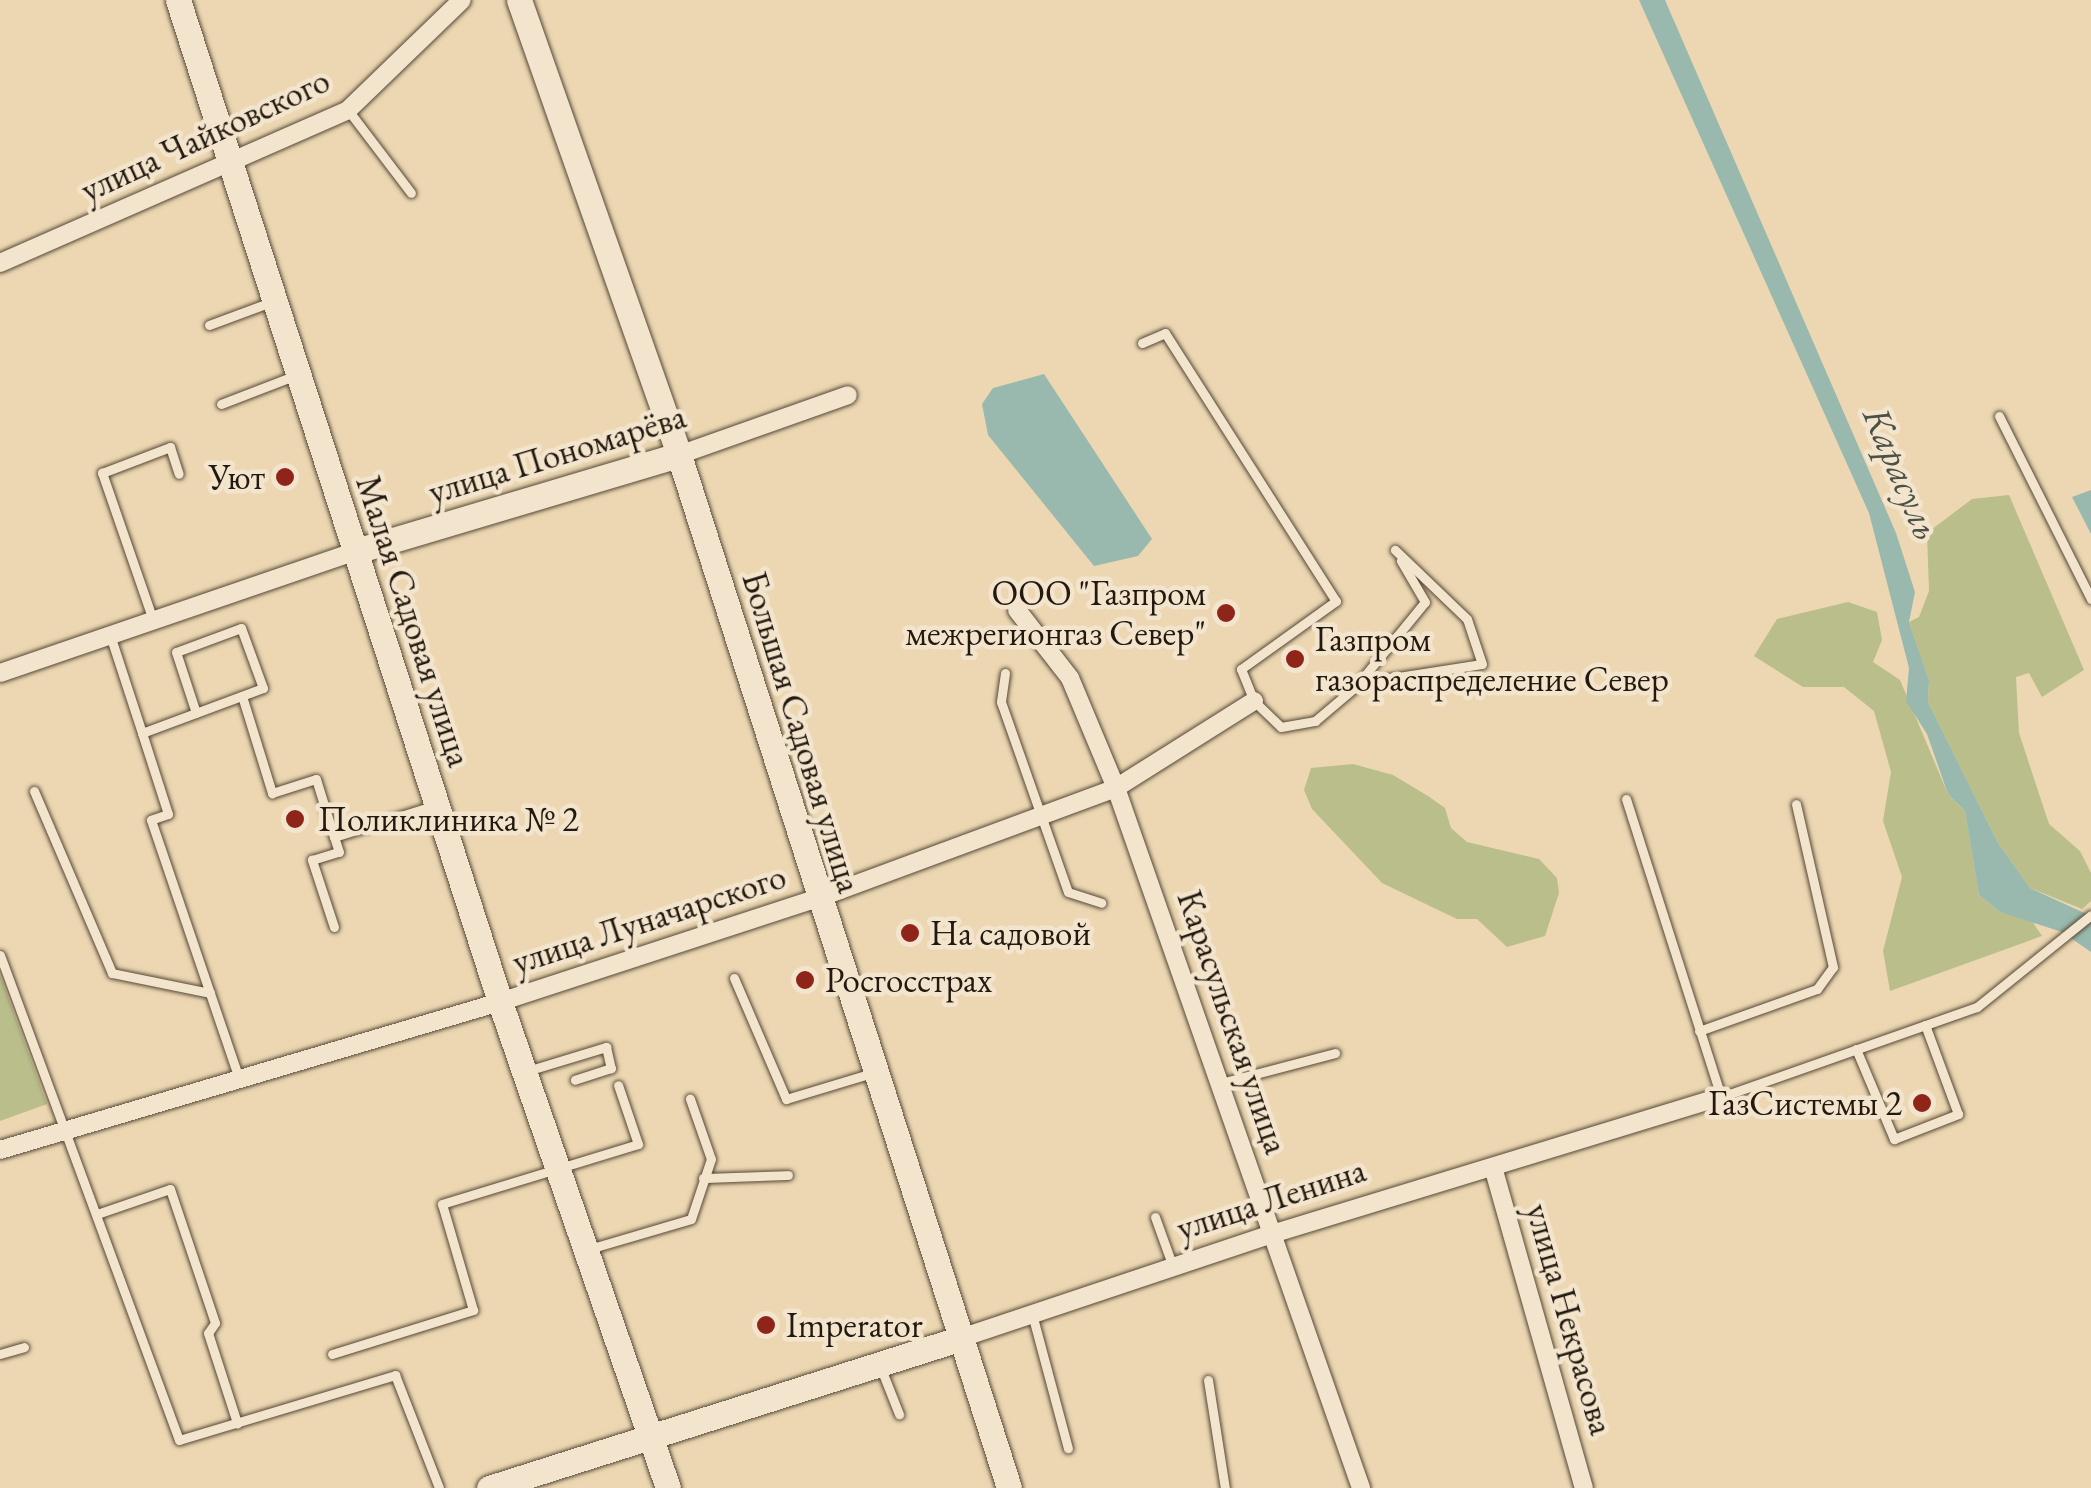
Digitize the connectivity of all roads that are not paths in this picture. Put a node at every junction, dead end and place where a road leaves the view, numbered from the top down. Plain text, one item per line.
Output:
1 (178, 0) edge
2 (462, 0) edge
3 (519, 0) edge
4 (348, 110) junction
5 (234, 161) junction
6 (410, 192) dead end
7 (0, 262) edge
8 (277, 300) junction
9 (208, 325) dead end
10 (1142, 342) dead end
11 (299, 374) junction
12 (848, 395) dead end
13 (221, 404) dead end
14 (1998, 416) dead end
15 (679, 456) junction
16 (179, 474) dead end
17 (353, 552) junction
18 (2091, 600) edge
19 (1017, 610) dead end
20 (153, 620) junction
21 (110, 635) junction
22 (0, 673) edge
23 (1005, 673) dead end
24 (1354, 688) junction
25 (242, 696) junction
26 (1254, 701) junction
27 (196, 713) junction
28 (142, 733) junction
29 (1116, 788) junction
30 (34, 790) dead end
31 (1626, 799) dead end
32 (1796, 804) dead end
33 (436, 806) junction
34 (1040, 816) junction
35 (334, 837) junction
36 (816, 899) junction
37 (1101, 903) dead end
38 (2091, 915) edge
39 (334, 928) dead end
40 (0, 954) edge
41 (734, 978) dead end
42 (210, 993) junction
43 (500, 1002) junction
44 (1925, 1025) junction
45 (1700, 1032) junction
46 (1856, 1050) junction
47 (1335, 1053) dead end
48 (525, 1072) junction
49 (872, 1073) junction
50 (239, 1078) junction
51 (575, 1080) dead end
52 (1221, 1083) junction
53 (618, 1085) dead end
54 (1721, 1097) junction
55 (690, 1099) dead end
56 (68, 1128) junction
57 (0, 1150) edge
58 (1492, 1167) junction
59 (558, 1168) junction
60 (788, 1175) dead end
61 (703, 1178) junction
62 (97, 1214) junction
63 (1155, 1217) dead end
64 (1272, 1234) junction
65 (587, 1250) junction
66 (1173, 1267) junction
67 (1032, 1314) junction
68 (958, 1339) junction
69 (24, 1347) dead end
70 (0, 1354) edge
71 (332, 1354) dead end
72 (879, 1364) junction
73 (1208, 1380) dead end
74 (899, 1414) dead end
75 (237, 1423) junction
76 (652, 1436) junction
77 (1068, 1448) dead end
78 (439, 1488) edge
79 (490, 1488) edge
80 (668, 1488) edge
81 (1009, 1488) edge
82 (1225, 1488) edge
83 (1362, 1488) edge
84 (1584, 1488) edge

1 - 5 main road, Малая Садовая улица
2 - 4 street, улица Чайковского
3 - 15 main road, Большая Садовая улица
4 - 5 street, улица Чайковского
4 - 6 lane
5 - 7 street, улица Чайковского
5 - 8 main road, Малая Садовая улица
8 - 9 lane
8 - 11 main road, Малая Садовая улица
10 - 26 lane
11 - 13 lane
11 - 17 main road, Малая Садовая улица
12 - 15 street, улица Пономарёва
14 - 18 lane
15 - 17 main road, улица Пономарёва
15 - 36 main road, Большая Садовая улица
16 - 20 lane
17 - 20 street, улица Пономарёва
17 - 33 main road, Малая Садовая улица
19 - 29 street
20 - 21 street, улица Пономарёва
21 - 22 street, улица Пономарёва
21 - 28 lane
23 - 34 lane
24 - 24 lane
24 - 26 lane
25 - 27 lane
25 - 27 lane
25 - 35 lane
26 - 29 street
27 - 28 lane
28 - 42 lane
29 - 34 street, улица Луначарского
29 - 52 street, Карасульская улица
30 - 42 lane
31 - 45 lane
32 - 45 lane
33 - 35 lane
33 - 43 main road, Малая Садовая улица
34 - 36 street, улица Луначарского
34 - 37 lane
35 - 39 lane
36 - 43 street, улица Луначарского
36 - 49 main road, Большая Садовая улица
38 - 44 lane, улица Ленина
40 - 56 lane
41 - 49 lane
42 - 50 lane
43 - 48 main road, Малая Садовая улица
43 - 50 street, улица Луначарского
44 - 46 lane, улица Ленина
44 - 46 lane
45 - 54 lane
46 - 54 lane, улица Ленина
47 - 52 lane
48 - 51 lane
48 - 59 main road, Малая Садовая улица
49 - 68 main road, Большая Садовая улица
50 - 56 street, улица Луначарского
52 - 64 street, Карасульская улица
53 - 59 lane
54 - 58 street, улица Ленина
55 - 61 lane
56 - 57 street, улица Луначарского
56 - 62 lane
58 - 64 street, улица Ленина
58 - 84 street, улица Некрасова
59 - 65 main road, Малая Садовая улица
59 - 71 lane
60 - 61 lane
61 - 65 lane
62 - 75 lane
62 - 75 lane
63 - 66 lane
64 - 66 street, улица Ленина
64 - 83 street, Карасульская улица
65 - 76 main road, Малая Садовая улица
66 - 67 street, улица Ленина
67 - 68 street, улица Ленина
67 - 77 lane
68 - 72 main road, улица Ленина
68 - 81 main road, Большая Садовая улица
69 - 70 lane
72 - 74 lane
72 - 76 main road, улица Ленина
73 - 82 lane
75 - 78 lane
76 - 79 main road, улица Ленина
76 - 80 main road, Малая Садовая улица

